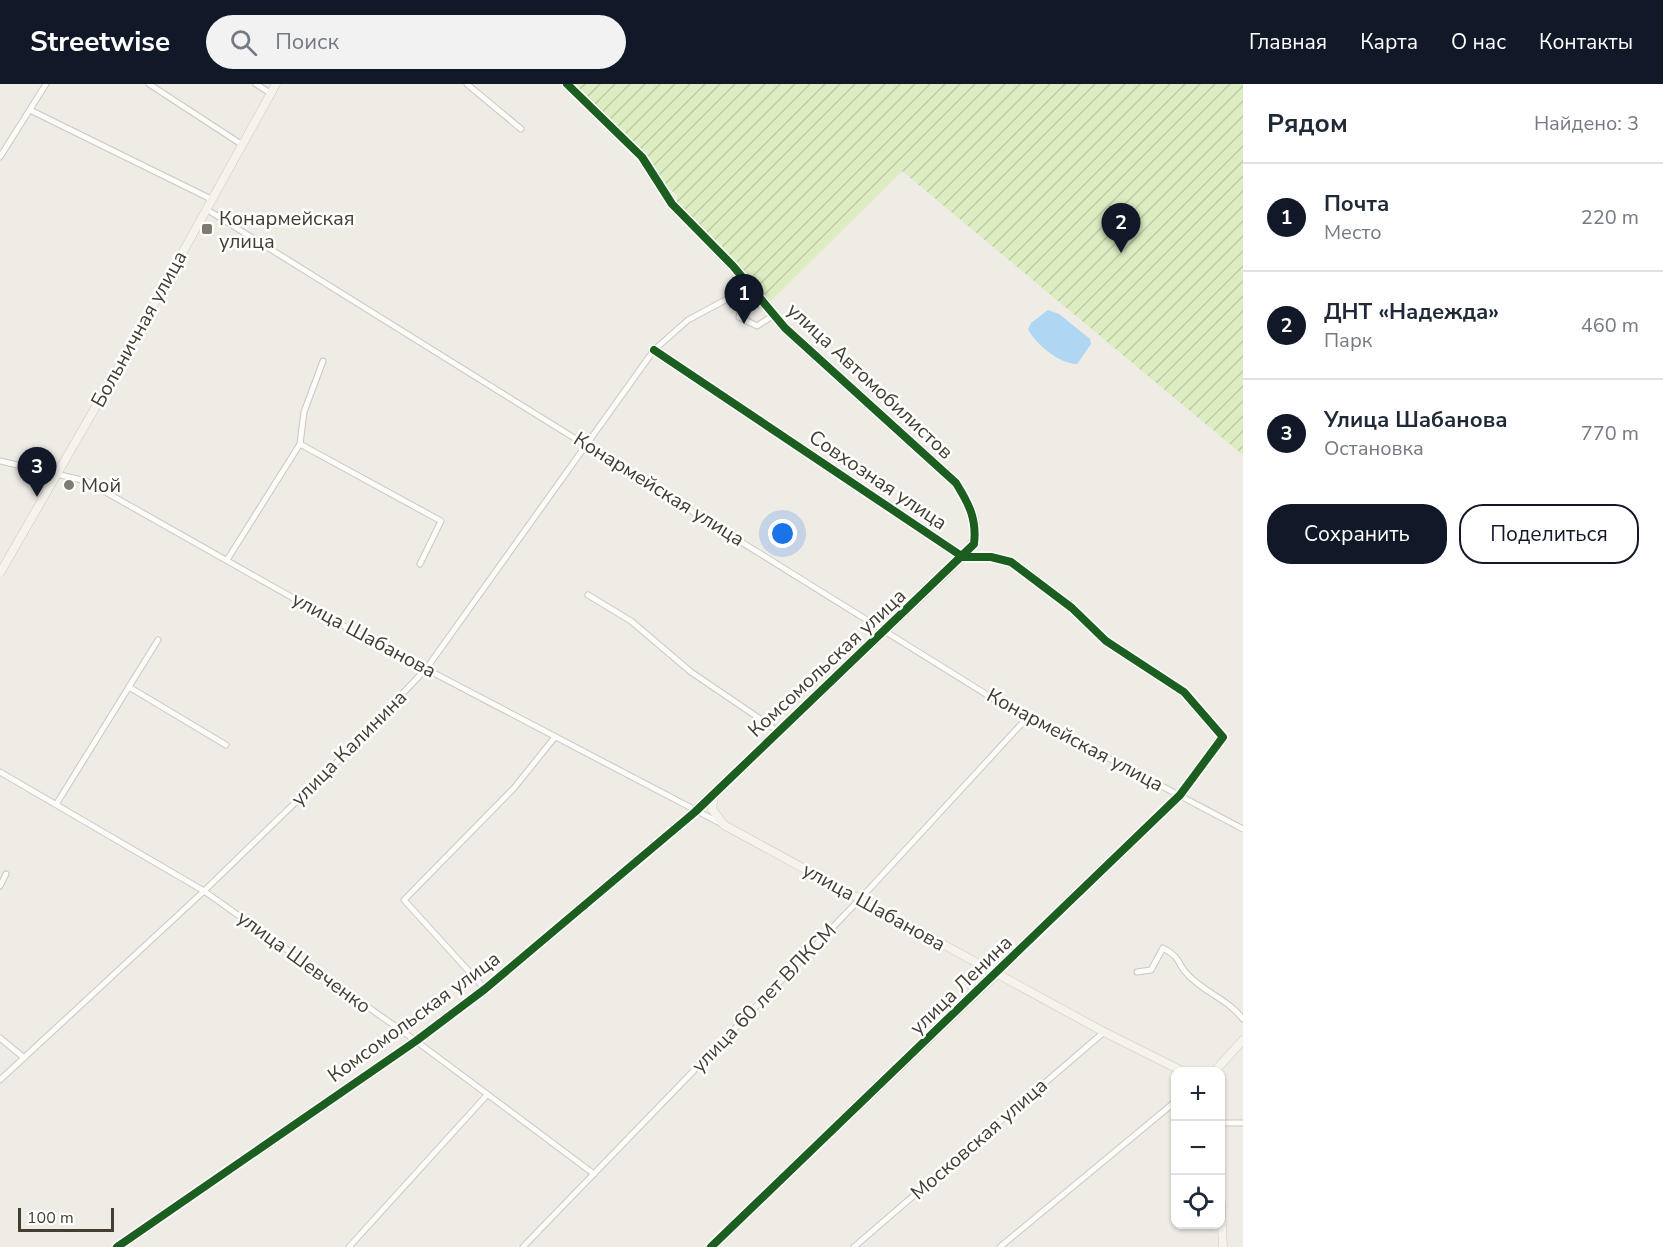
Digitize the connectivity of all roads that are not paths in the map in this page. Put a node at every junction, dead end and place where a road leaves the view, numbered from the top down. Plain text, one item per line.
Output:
1 (46, 84) edge
2 (149, 84) edge
3 (256, 84) edge
4 (276, 84) edge
5 (467, 84) edge
6 (567, 84) edge
7 (270, 93) junction
8 (30, 110) junction
9 (521, 129) dead end
10 (241, 144) junction
11 (0, 157) edge
12 (211, 199) junction
13 (206, 209) junction
14 (759, 297) junction
15 (743, 299) junction
16 (774, 315) junction
17 (654, 350) junction
18 (323, 361) dead end
19 (300, 444) junction
20 (587, 444) junction
21 (0, 461) edge
22 (59, 473) junction
23 (963, 557) junction
24 (227, 560) junction
25 (420, 564) dead end
26 (0, 573) edge
27 (588, 595) dead end
28 (886, 631) junction
29 (158, 640) dead end
30 (426, 669) junction
31 (129, 687) junction
32 (1026, 719) junction
33 (778, 731) junction
34 (555, 737) junction
35 (226, 745) dead end
36 (0, 772) edge
37 (714, 794) junction
38 (1180, 795) junction
39 (57, 803) junction
40 (695, 812) junction
41 (724, 825) junction
42 (1243, 829) edge
43 (6, 874) dead end
44 (0, 886) edge
45 (204, 891) junction
46 (861, 898) junction
47 (1137, 972) dead end
48 (997, 974) junction
49 (485, 988) junction
50 (1243, 1019) edge
51 (1104, 1032) junction
52 (0, 1038) edge
53 (1243, 1040) edge
54 (416, 1041) junction
55 (23, 1057) junction
56 (1222, 1061) junction
57 (1176, 1067) edge
58 (1212, 1067) edge
59 (1219, 1067) edge
60 (0, 1080) edge
61 (487, 1095) junction
62 (1171, 1105) edge
63 (1243, 1123) edge
64 (1225, 1124) edge
65 (594, 1174) junction
66 (1221, 1229) edge
67 (1221, 1245) edge
68 (117, 1247) edge
69 (349, 1247) edge
70 (523, 1247) edge
71 (711, 1247) edge
72 (854, 1247) edge
73 (1000, 1247) edge

1 - 8 street
2 - 10 street
3 - 7 street
4 - 7 street, Больничная улица
5 - 9 street
6 - 14 street, улица Автомобилистов
7 - 10 street, Больничная улица
8 - 11 street
8 - 12 street
10 - 12 street, Больничная улица
12 - 13 street, Больничная улица
13 - 20 street, Конармейская улица
13 - 22 street, Больничная улица
14 - 15 street, улица Калинина
14 - 16 street, улица Автомобилистов
15 - 16 street
15 - 17 street, улица Калинина
16 - 23 street, улица Автомобилистов
17 - 20 street, улица Калинина
17 - 23 street, Совхозная улица
18 - 19 street
19 - 24 street
19 - 25 street
20 - 28 street, Конармейская улица
20 - 30 street, улица Калинина
21 - 22 street, улица Шабанова
22 - 24 street, улица Шабанова
22 - 26 street, Больничная улица
23 - 28 street, Комсомольская улица
23 - 38 street, улица Ленина
24 - 30 street, улица Шабанова
27 - 33 street
28 - 32 street, Конармейская улица
28 - 33 street, Комсомольская улица
29 - 31 street
30 - 34 street, улица Шабанова
30 - 45 street, улица Калинина
31 - 35 street
31 - 39 street
32 - 38 street, Конармейская улица
32 - 46 street, улица 60 лет ВЛКСМ
33 - 37 street, Комсомольская улица
34 - 40 street, улица Шабанова
34 - 49 street
36 - 39 street, улица Шевченко
37 - 40 street, Комсомольская улица
37 - 41 street, улица Шабанова
38 - 42 street, Конармейская улица
38 - 48 street, улица Ленина
39 - 45 street, улица Шевченко
40 - 41 street, улица Шабанова
40 - 49 street, Комсомольская улица
41 - 46 street, улица Шабанова
43 - 44 street
45 - 54 street, улица Шевченко
45 - 55 street, улица Калинина
46 - 48 street, улица Шабанова
46 - 65 street, улица 60 лет ВЛКСМ
47 - 50 street
48 - 51 street, улица Шабанова
48 - 71 street, улица Ленина
49 - 54 street, Комсомольская улица
51 - 57 street, улица Шабанова
51 - 72 street, Московская улица
52 - 55 street
53 - 56 street
54 - 61 street, улица Шевченко
54 - 68 street, Комсомольская улица
55 - 60 street, улица Калинина
56 - 58 street
56 - 59 street
61 - 65 street, улица Шевченко
61 - 69 street
62 - 73 street
63 - 64 street
65 - 70 street, улица 60 лет ВЛКСМ
66 - 67 street

